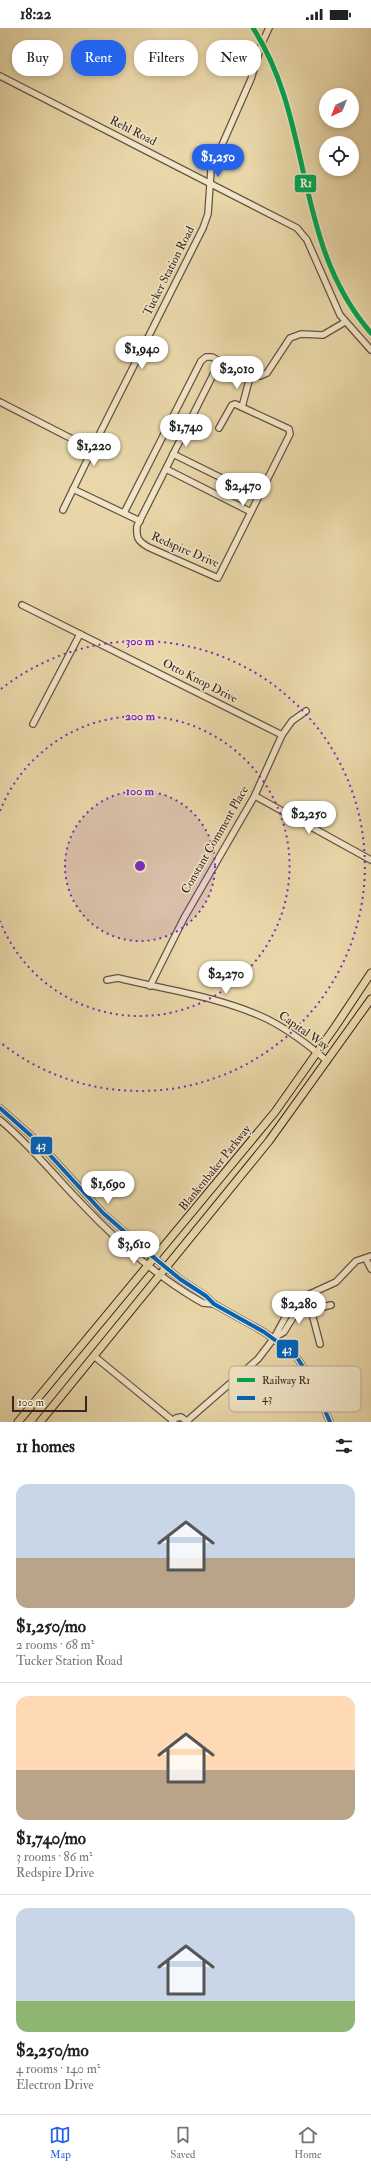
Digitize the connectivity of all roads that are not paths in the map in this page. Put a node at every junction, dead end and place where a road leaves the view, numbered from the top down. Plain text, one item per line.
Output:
1 (269, 28) edge
2 (0, 76) edge
3 (210, 183) junction
4 (345, 322) junction
5 (371, 350) edge
6 (220, 361) junction
7 (250, 377) junction
8 (0, 402) edge
9 (242, 407) junction
10 (171, 418) junction
11 (188, 425) junction
12 (219, 428) dead end
13 (98, 437) junction
14 (173, 454) junction
15 (166, 469) junction
16 (73, 489) junction
17 (258, 496) junction
18 (63, 510) dead end
19 (251, 512) junction
20 (124, 513) junction
21 (140, 521) junction
22 (22, 605) dead end
23 (80, 634) junction
24 (306, 711) dead end
25 (33, 724) dead end
26 (282, 735) junction
27 (255, 796) junction
28 (371, 860) edge
29 (371, 973) edge
30 (107, 980) dead end
31 (150, 986) junction
32 (371, 999) edge
33 (318, 1053) junction
34 (327, 1061) junction
35 (0, 1108) edge
36 (0, 1120) edge
37 (66, 1172) junction
38 (59, 1178) junction
39 (368, 1257) edge
40 (154, 1258) junction
41 (148, 1265) junction
42 (166, 1268) junction
43 (371, 1269) edge
44 (160, 1275) junction
45 (305, 1298) junction
46 (214, 1304) junction
47 (331, 1305) dead end
48 (311, 1310) junction
49 (274, 1338) junction
50 (320, 1344) dead end
51 (94, 1356) junction
52 (250, 1366) edge
53 (302, 1366) edge
54 (229, 1385) edge
55 (325, 1412) edge
56 (172, 1421) edge
57 (188, 1421) edge
58 (18, 1422) edge
59 (40, 1422) edge
60 (330, 1422) edge

1 - 3 street, Tucker Station Road
2 - 3 street, Rehl Road
3 - 4 street, Rehl Road
3 - 13 street, Tucker Station Road
4 - 5 street, Rehl Road
4 - 7 street
6 - 7 street
6 - 10 street
6 - 11 street, Redspire Drive
7 - 9 street
8 - 13 street
9 - 12 street
9 - 17 street, Redspire Drive
10 - 11 street
10 - 20 street
11 - 14 street, Redspire Drive
13 - 16 street, Tucker Station Road
14 - 15 street, Redspire Drive
14 - 17 street
15 - 19 street
15 - 21 street, Redspire Drive
16 - 18 street, Tucker Station Road
16 - 20 street
17 - 19 street, Redspire Drive
19 - 21 street, Redspire Drive
20 - 21 street
22 - 23 street, Otto Knop Drive
23 - 25 street
23 - 26 street, Otto Knop Drive
24 - 26 street, Constant Comment Place
26 - 27 street, Constant Comment Place
27 - 28 street
27 - 31 street, Constant Comment Place
29 - 33 main road, Blankenbaker Parkway
30 - 31 street, Capital Way
31 - 33 street, Capital Way
32 - 34 main road, Blankenbaker Parkway
33 - 34 street, Capital Way
33 - 40 main road, Blankenbaker Parkway
34 - 42 main road, Blankenbaker Parkway
35 - 37 street
36 - 38 street
37 - 38 street
37 - 40 street
38 - 41 street
39 - 43 street
39 - 45 street
40 - 41 main road, Blankenbaker Parkway
40 - 42 street
41 - 44 street
41 - 58 main road, Blankenbaker Parkway
42 - 44 main road, Blankenbaker Parkway
42 - 46 street
44 - 46 street
44 - 51 main road, Blankenbaker Parkway
45 - 48 street
45 - 49 street
46 - 49 street
47 - 48 street
48 - 50 street
49 - 52 street
49 - 53 street
51 - 56 street
51 - 59 main road, Blankenbaker Parkway
54 - 57 street
55 - 60 street
56 - 57 street

